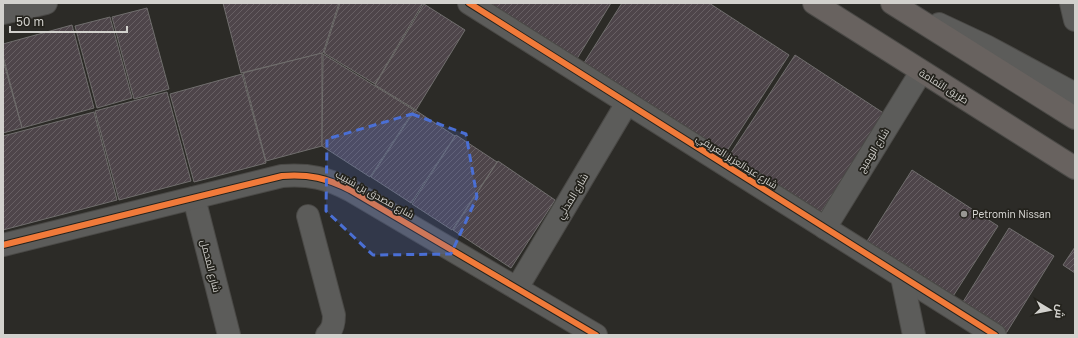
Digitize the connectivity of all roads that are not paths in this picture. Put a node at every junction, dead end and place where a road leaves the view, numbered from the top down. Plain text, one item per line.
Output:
1 (46, 3) edge
2 (469, 3) edge
3 (814, 3) edge
4 (893, 3) edge
5 (1071, 3) edge
6 (3, 13) edge
7 (1075, 20) edge
8 (922, 72) junction
9 (1075, 94) edge
10 (627, 103) junction
11 (1075, 118) edge
12 (1075, 168) edge
13 (194, 198) junction
14 (308, 216) dead end
15 (825, 228) junction
16 (3, 245) edge
17 (902, 277) junction
18 (517, 288) junction
19 (229, 335) edge
20 (327, 335) edge
21 (596, 335) edge
22 (914, 335) edge
23 (995, 335) edge

1 - 6 street
2 - 10 street, شارع عبدالعزيز العريفي
3 - 8 main road, طريق الثمامة
4 - 9 street
4 - 11 main road
5 - 7 street
8 - 12 main road, طريق الثمامة
8 - 15 street, شارع الهميج
10 - 15 street, شارع عبدالعزيز العريفي
10 - 18 street, شارع المدني
13 - 16 street, شارع مصدق بن شبيب
13 - 18 street, شارع مصدق بن شبيب
13 - 19 street, شارع المحمل
14 - 20 street
15 - 17 street, شارع عبدالعزيز العريفي
17 - 22 street
17 - 23 street, شارع عبدالعزيز العريفي
18 - 21 street, شارع مصدق بن شبيب

